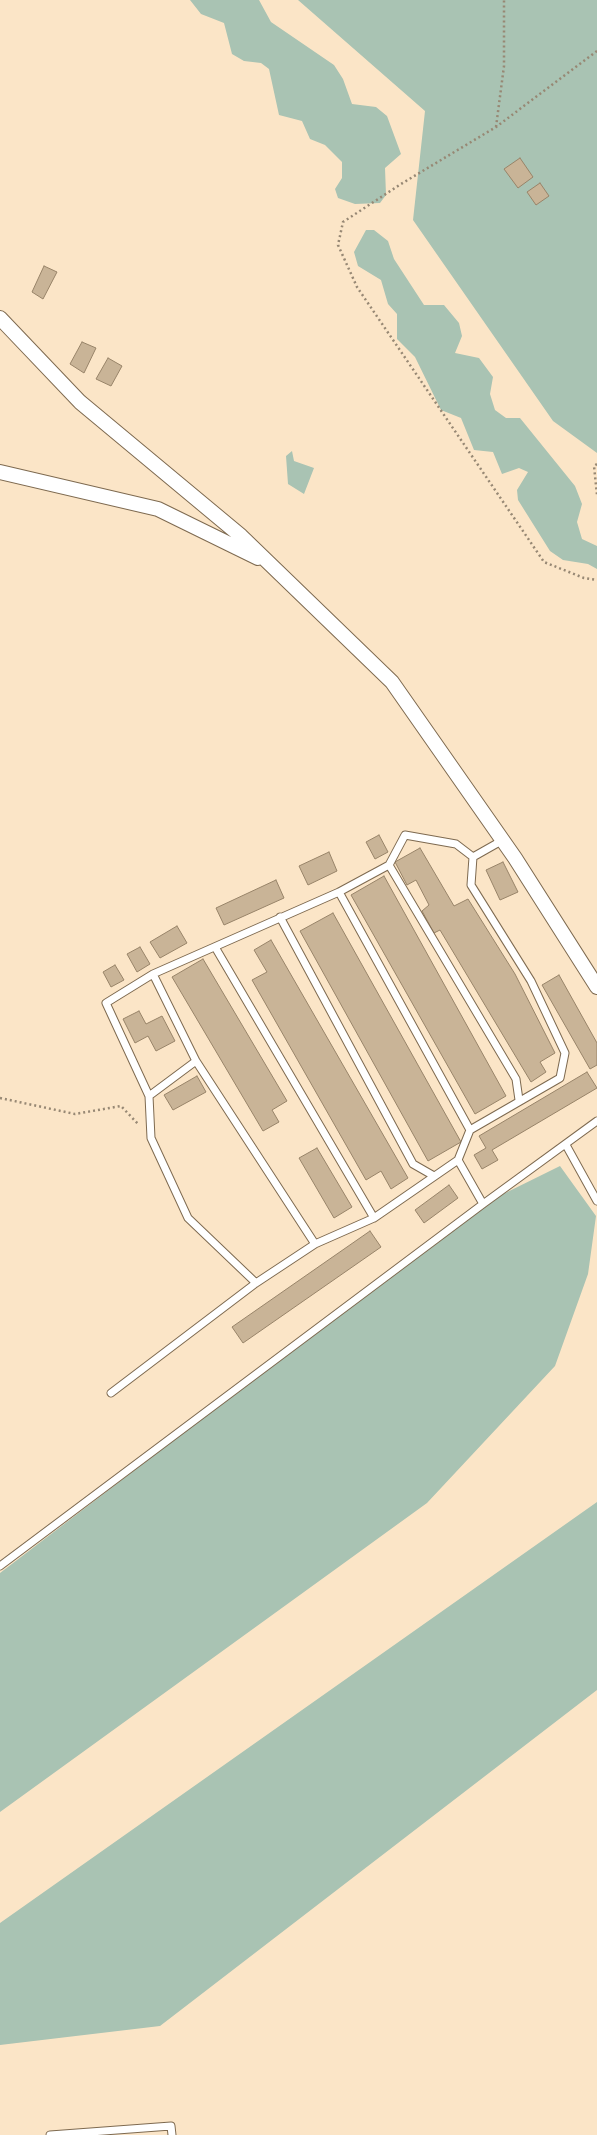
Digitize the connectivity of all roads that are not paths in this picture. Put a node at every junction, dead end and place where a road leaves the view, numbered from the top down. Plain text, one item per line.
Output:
1 (0, 318) edge
2 (0, 472) edge
3 (270, 564) junction
4 (502, 840) junction
5 (473, 857) junction
6 (389, 865) junction
7 (339, 892) junction
8 (280, 917) junction
9 (215, 946) junction
10 (153, 974) junction
11 (597, 986) edge
12 (196, 1061) junction
13 (149, 1096) junction
14 (519, 1100) junction
15 (597, 1121) edge
16 (470, 1130) junction
17 (566, 1145) junction
18 (458, 1160) junction
19 (434, 1176) junction
20 (597, 1201) edge
21 (483, 1204) junction
22 (374, 1218) junction
23 (315, 1244) junction
24 (256, 1283) junction
25 (111, 1393) dead end
26 (0, 1566) edge
27 (50, 2135) edge
28 (172, 2135) edge

1 - 3 street
2 - 3 street
3 - 4 street
4 - 5 lane
4 - 11 street
5 - 6 lane
5 - 14 lane
6 - 7 lane
6 - 14 lane
7 - 8 lane
7 - 16 lane
8 - 9 lane
8 - 19 lane
9 - 10 lane
9 - 22 lane
10 - 12 lane
10 - 13 lane
12 - 13 lane
12 - 23 lane
13 - 24 lane
14 - 16 lane
15 - 17 lane
16 - 18 lane
17 - 20 lane
17 - 21 lane
18 - 19 lane
18 - 21 lane
19 - 22 lane
21 - 26 lane
22 - 23 lane
23 - 24 lane
24 - 25 lane
27 - 28 lane

